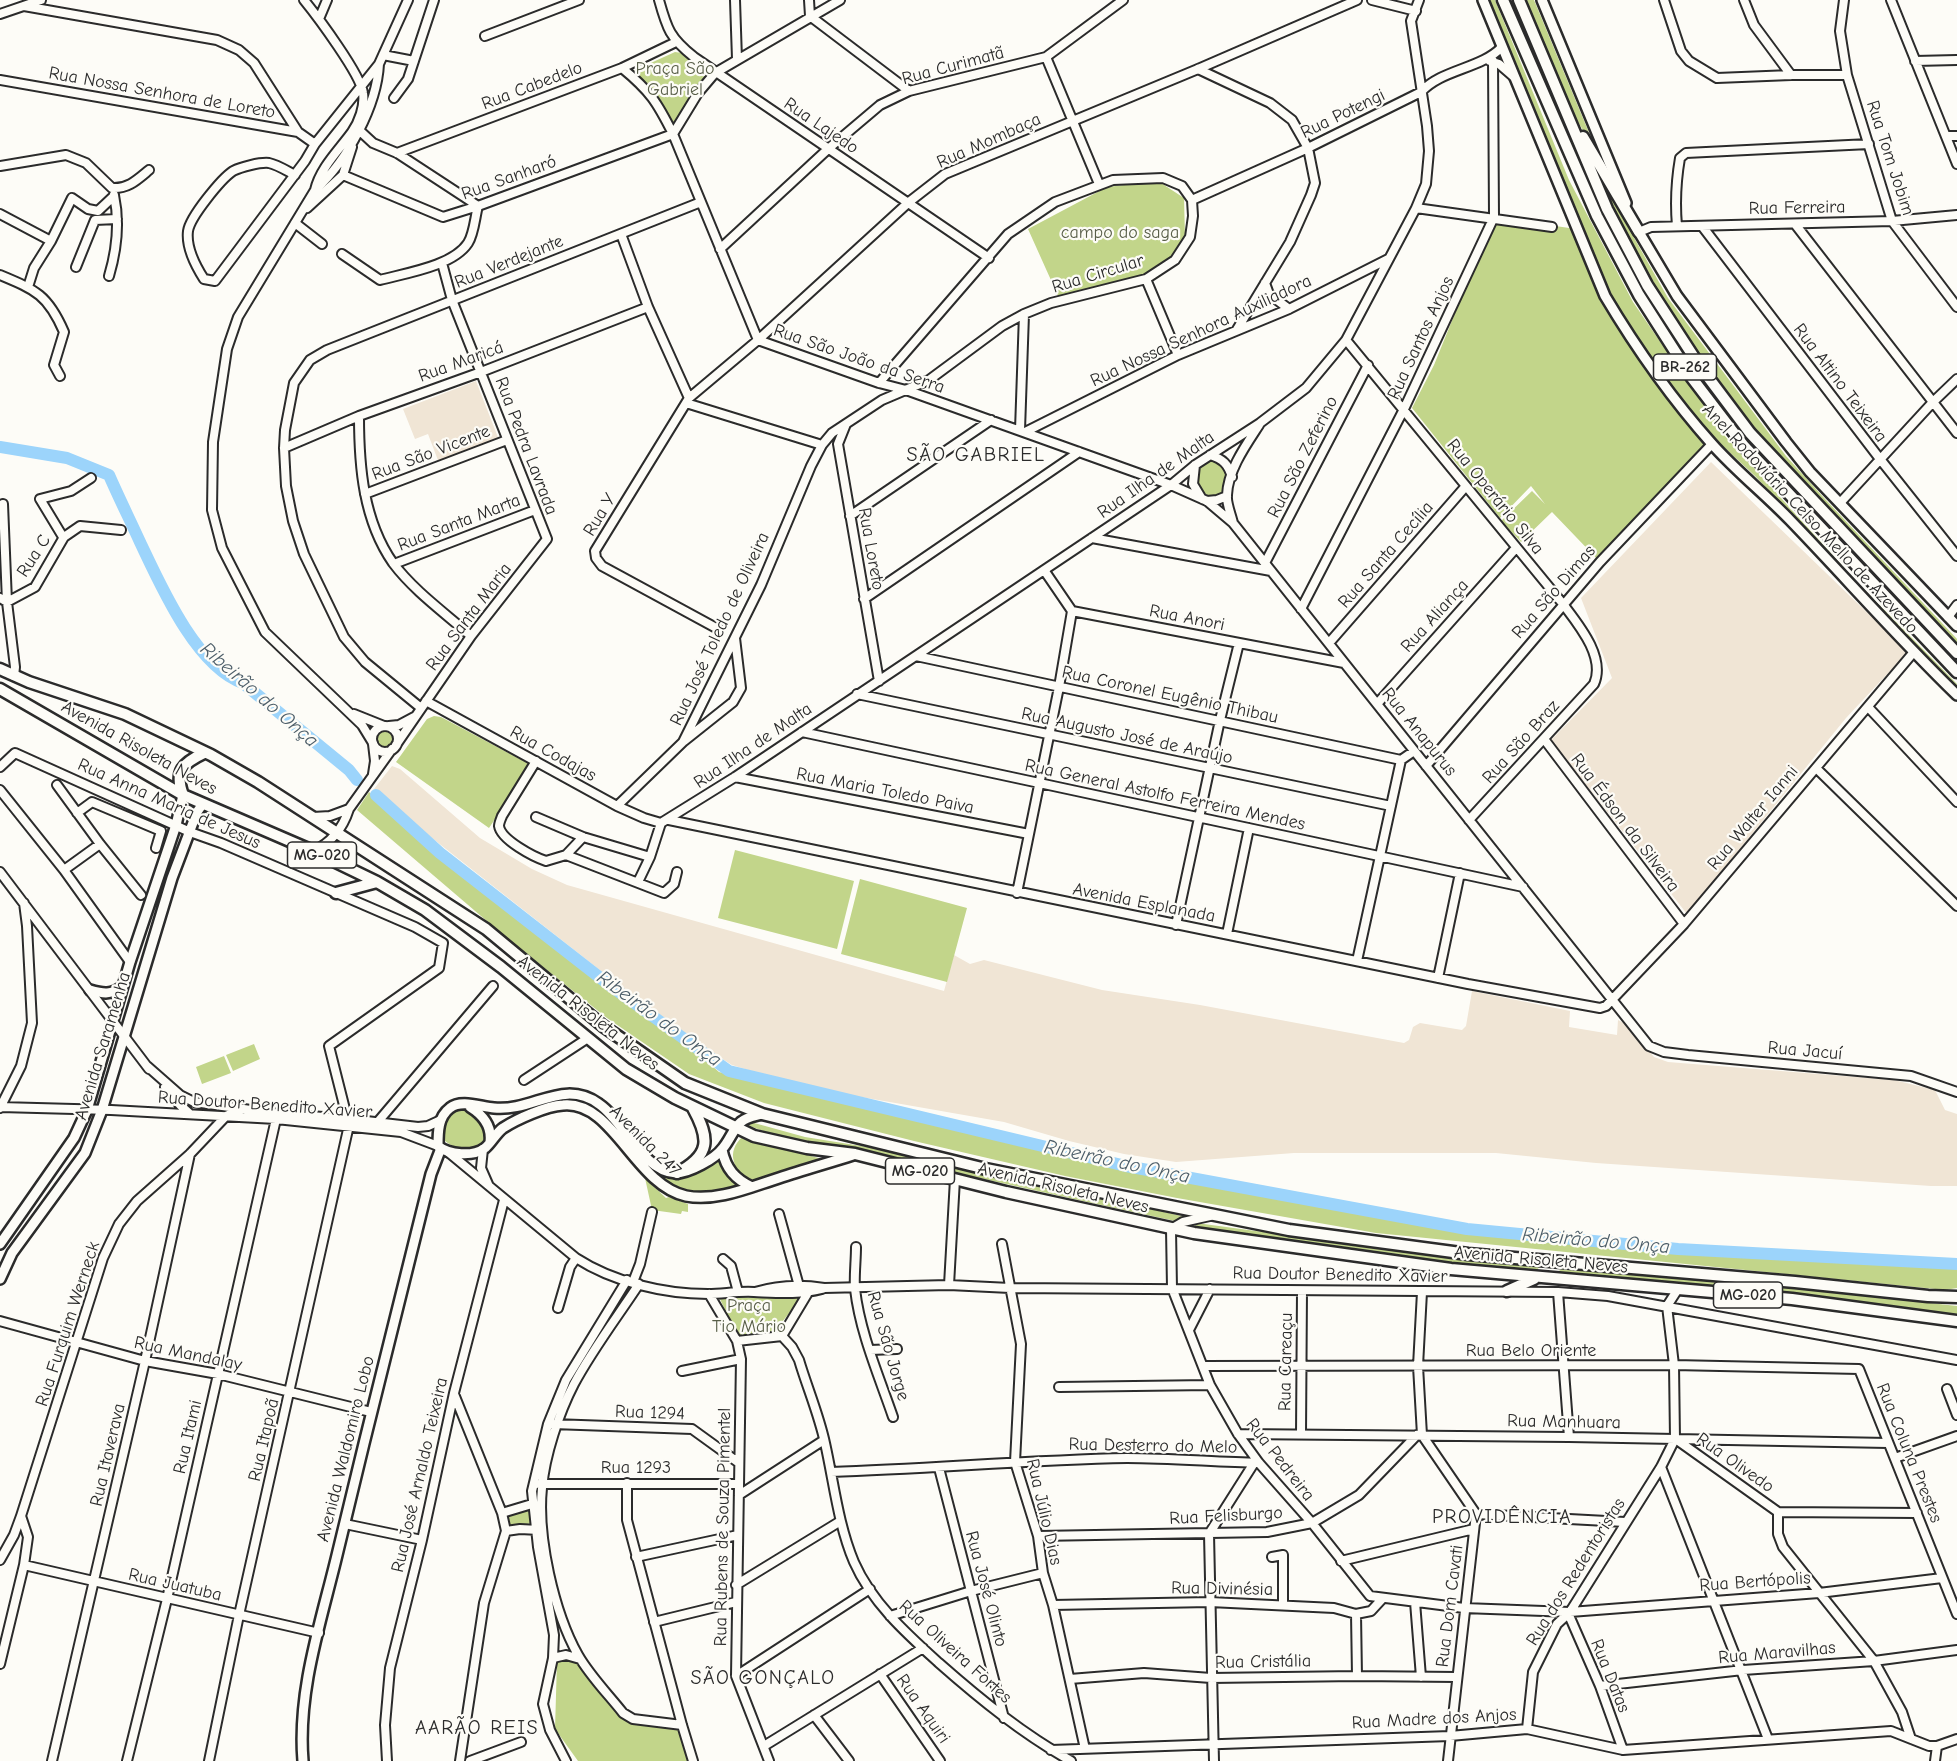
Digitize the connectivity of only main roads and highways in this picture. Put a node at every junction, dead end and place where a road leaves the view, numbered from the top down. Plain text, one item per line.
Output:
1 (1483, 0) edge
2 (1503, 0) edge
3 (1519, 0) edge
4 (1542, 0) edge
5 (1561, 99) junction
6 (1639, 232) junction
7 (1957, 626) edge
8 (1957, 653) edge
9 (0, 669) edge
10 (1957, 672) edge
11 (0, 689) edge
12 (1957, 695) edge
13 (204, 753) junction
14 (183, 795) junction
15 (202, 805) junction
16 (377, 882) junction
17 (336, 893) road end
18 (123, 986) junction
19 (90, 990) road end
20 (466, 1104) junction
21 (693, 1107) junction
22 (762, 1114) junction
23 (736, 1128) junction
24 (486, 1146) junction
25 (442, 1148) junction
26 (722, 1150) junction
27 (855, 1154) junction
28 (677, 1173) junction
29 (752, 1187) junction
30 (0, 1244) edge
31 (1538, 1277) junction
32 (0, 1279) edge
33 (1507, 1291) road end
34 (1957, 1299) edge
35 (1957, 1321) edge
36 (303, 1761) edge

1 - 12 main road, Anel Rodoviário Celso Mello de Azevedo
2 - 10 highway, Anel Rodoviário Celso Mello de Azevedo / BR-262
3 - 5 highway, Anel Rodoviário Celso Mello de Azevedo / BR-262
4 - 6 main road, Anel Rodoviário Celso Mello de Azevedo
5 - 6 highway
5 - 8 highway, Anel Rodoviário Celso Mello de Azevedo / BR-262
6 - 7 main road, Anel Rodoviário Celso Mello de Azevedo
9 - 13 highway, Avenida Risoleta Neves / MG-020
11 - 14 highway, Avenida Risoleta Neves / MG-020
13 - 14 highway
13 - 22 highway, Avenida Risoleta Neves / MG-020
14 - 15 highway, Avenida Risoleta Neves / MG-020
14 - 18 main road, Avenida Saramenha
15 - 16 highway, Avenida Risoleta Neves / MG-020
15 - 32 main road, Avenida Saramenha
16 - 17 highway
16 - 21 highway, Avenida Risoleta Neves / MG-020
18 - 19 main road
18 - 30 main road, Avenida Saramenha
20 - 24 main road
20 - 25 main road
20 - 28 main road, Avenida 247
21 - 23 highway, Avenida Risoleta Neves / MG-020
21 - 28 highway
22 - 23 main road, Avenida 247
22 - 34 highway, Avenida Risoleta Neves / MG-020
23 - 26 main road, Avenida 247
23 - 27 highway, Avenida Risoleta Neves / MG-020
24 - 25 main road
24 - 29 main road, Avenida 247
25 - 36 main road, Avenida Waldomiro Lobo
26 - 28 main road, Avenida 247
26 - 29 main road
27 - 29 main road, Avenida 247
27 - 31 highway, Avenida Risoleta Neves / MG-020
31 - 33 highway
31 - 35 highway, Avenida Risoleta Neves / MG-020

